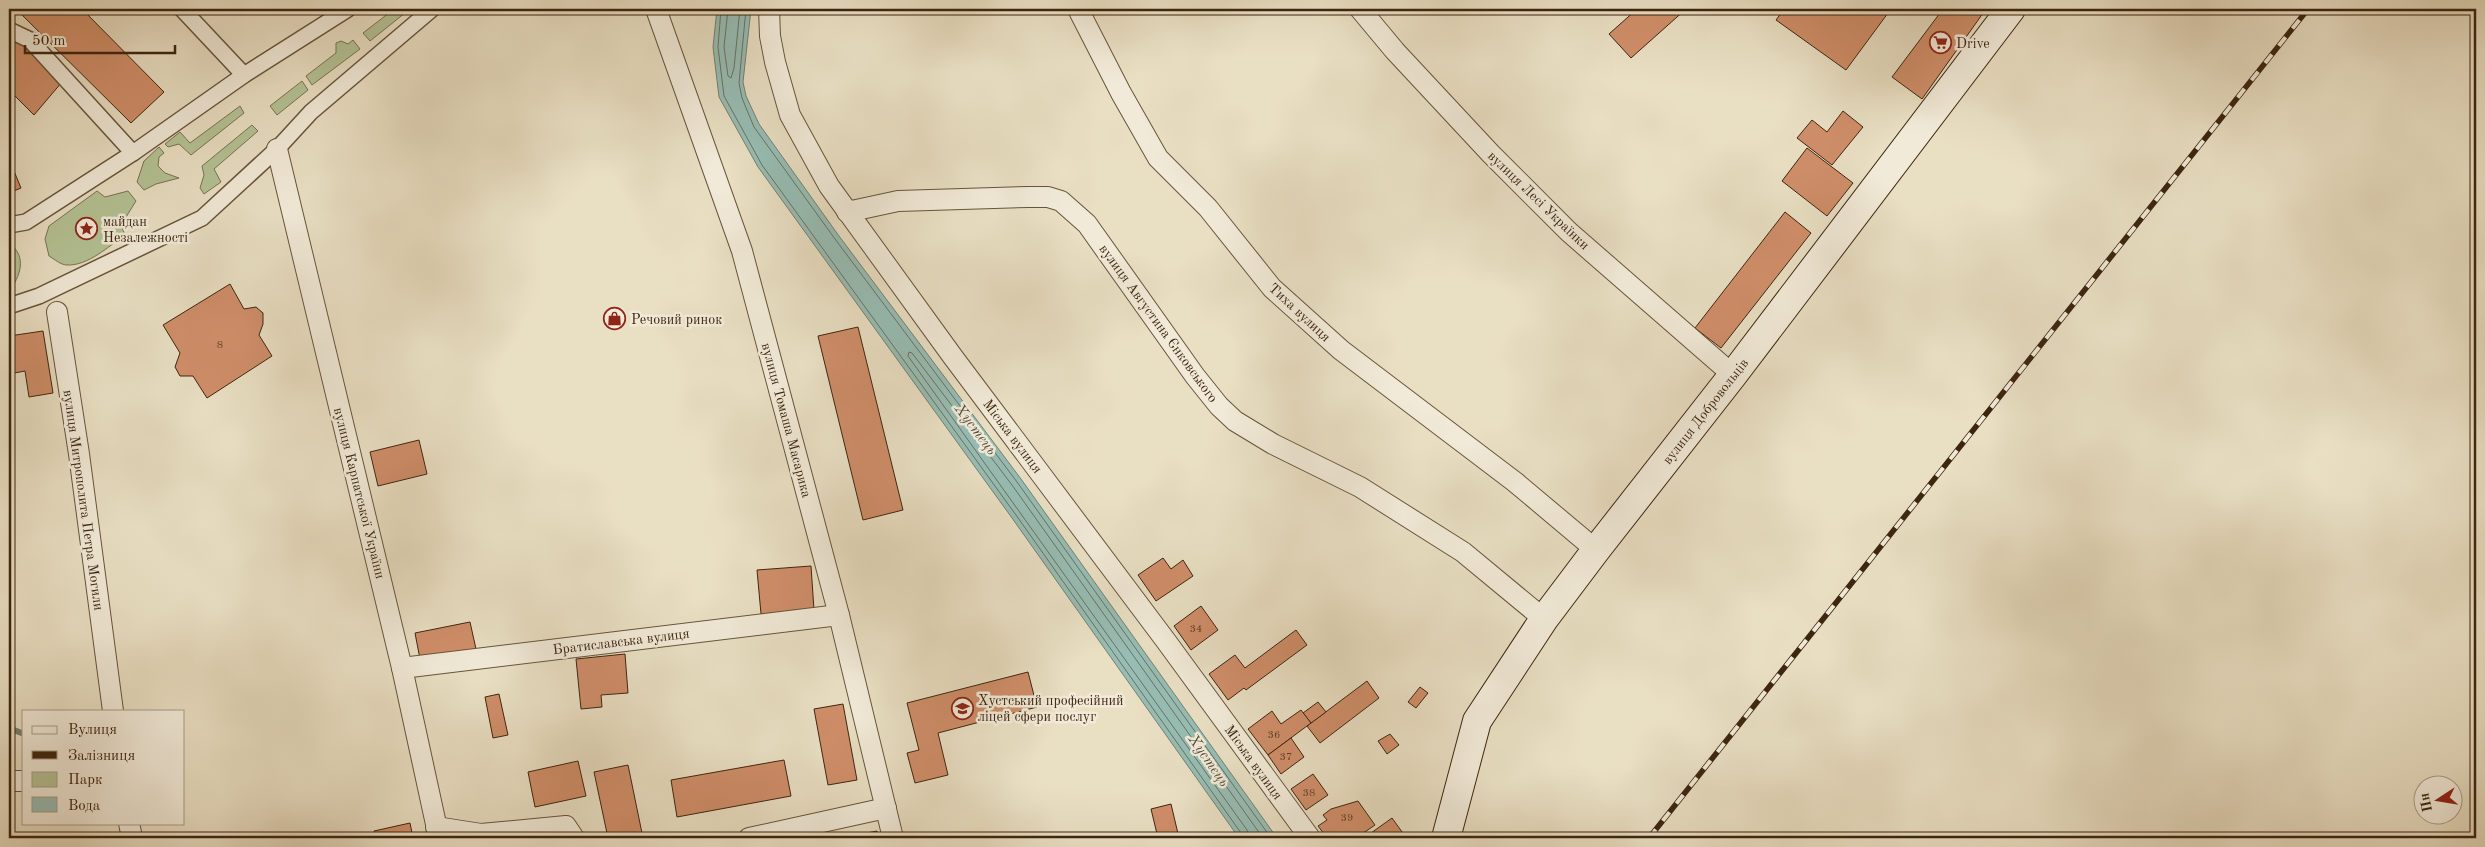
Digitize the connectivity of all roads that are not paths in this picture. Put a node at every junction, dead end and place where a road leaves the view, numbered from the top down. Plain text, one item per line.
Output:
1 (182, 9) edge
2 (348, 9) edge
3 (432, 9) edge
4 (656, 9) edge
5 (770, 9) edge
6 (1078, 9) edge
7 (1360, 9) edge
8 (2011, 9) edge
9 (9, 30) edge
10 (244, 75) junction
11 (276, 149) junction
12 (133, 154) junction
13 (847, 212) junction
14 (9, 225) edge
15 (54, 289) junction
16 (9, 306) edge
17 (57, 312) joint
18 (1734, 375) junction
19 (1596, 550) junction
20 (839, 615) junction
21 (1544, 619) junction
22 (402, 668) junction
23 (113, 710) edge
24 (9, 781) edge
25 (22, 781) edge
26 (886, 808) junction
27 (129, 824) edge
28 (437, 832) edge
29 (132, 838) edge
30 (574, 838) edge
31 (749, 838) edge
32 (893, 838) edge
33 (1310, 838) edge
34 (1446, 838) edge

1 - 10 street
2 - 10 street
3 - 11 street
4 - 20 street, вулиця Томаша Масарика
5 - 13 street, Міська вулиця
6 - 19 street, Тиха вулиця
7 - 18 street, вулиця Лесі Українки
8 - 18 main road, вулиця Добровольців
9 - 12 street
10 - 12 street
11 - 15 street
11 - 22 street, вулиця Карпатської України
12 - 14 street
13 - 21 street, вулиця Августина Єнковського
13 - 33 street, Міська вулиця
15 - 16 street
15 - 17 street, вулиця Митрополита Петра Могили
17 - 23 street, вулиця Митрополита Петра Могили
18 - 19 main road, вулиця Добровольців
19 - 21 main road, вулиця Добровольців
20 - 22 street, Братиславська вулиця
20 - 26 street, вулиця Томаша Масарика
21 - 34 main road, вулиця Добровольців
22 - 28 street, вулиця Карпатської України
24 - 25 street
26 - 31 street
26 - 32 street, вулиця Томаша Масарика
27 - 29 street
28 - 30 street

